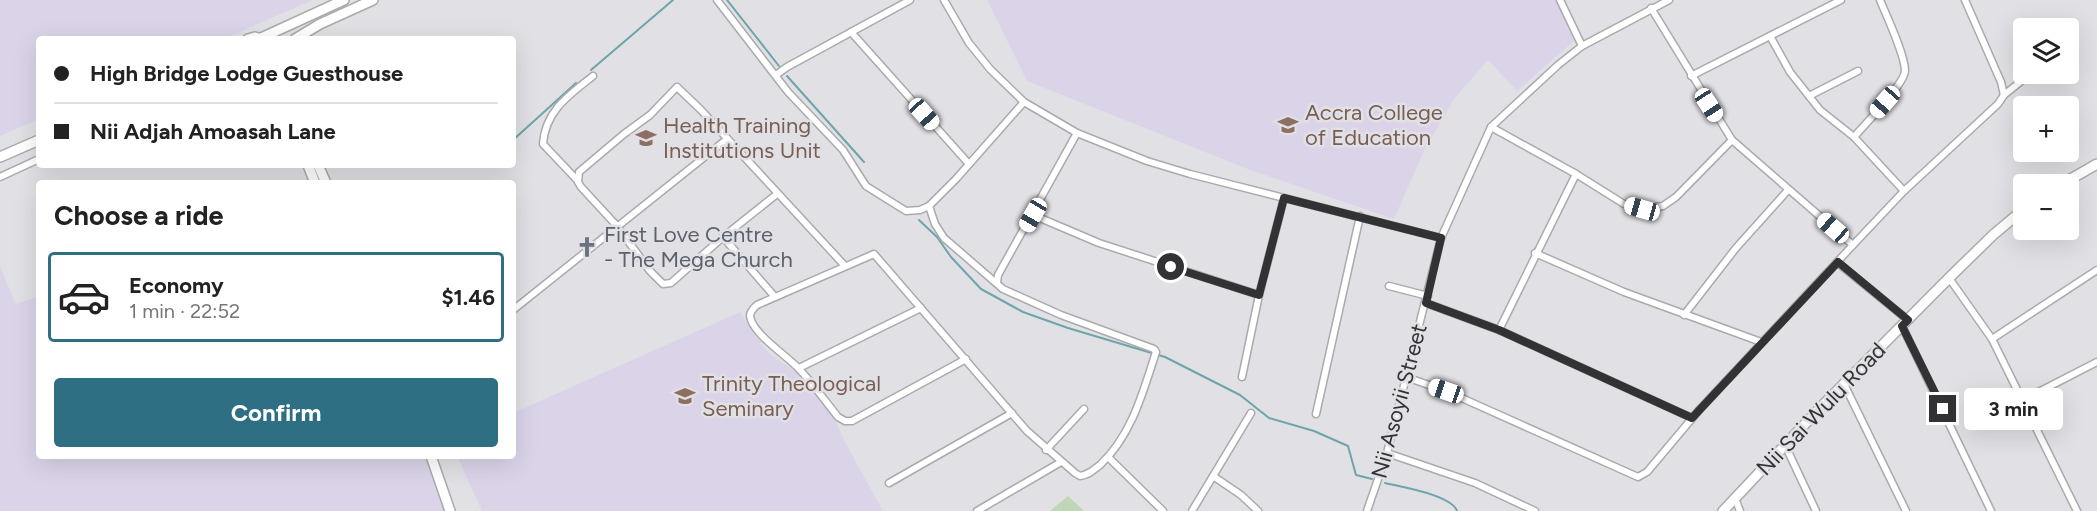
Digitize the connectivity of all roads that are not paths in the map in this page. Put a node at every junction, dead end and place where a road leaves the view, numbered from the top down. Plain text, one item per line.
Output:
1 (344, 0) edge
2 (373, 0) edge
3 (717, 0) edge
4 (910, 0) edge
5 (944, 0) edge
6 (1560, 0) edge
7 (1669, 0) edge
8 (1841, 0) edge
9 (1880, 0) edge
10 (1965, 0) edge
11 (1651, 8) junction
12 (320, 24) junction
13 (851, 32) junction
14 (268, 36) edge
15 (300, 36) edge
16 (310, 36) edge
17 (1770, 36) junction
18 (1582, 46) junction
19 (1858, 71) dead end
20 (776, 75) junction
21 (593, 76) dead end
22 (1691, 76) junction
23 (2018, 84) edge
24 (2004, 95) junction
25 (1809, 96) junction
26 (1024, 102) junction
27 (1491, 127) junction
28 (1077, 133) junction
29 (1854, 137) junction
30 (727, 139) junction
31 (1732, 140) junction
32 (36, 141) edge
33 (0, 157) edge
34 (36, 160) edge
35 (969, 164) junction
36 (2097, 164) edge
37 (1576, 174) junction
38 (2079, 174) edge
39 (0, 177) edge
40 (578, 182) junction
41 (1788, 190) junction
42 (1904, 191) junction
43 (777, 194) junction
44 (1284, 198) junction
45 (929, 206) junction
46 (1033, 215) junction
47 (1360, 216) junction
48 (2013, 218) edge
49 (617, 226) junction
50 (723, 237) junction
51 (1441, 238) junction
52 (1853, 245) junction
53 (1535, 253) junction
54 (1838, 262) junction
55 (845, 266) junction
56 (2097, 270) edge
57 (1949, 278) junction
58 (997, 284) junction
59 (1389, 286) dead end
60 (1259, 295) junction
61 (775, 297) junction
62 (1427, 300) junction
63 (516, 308) edge
64 (921, 308) junction
65 (1684, 315) junction
66 (1905, 323) junction
67 (1499, 330) junction
68 (1992, 339) junction
69 (1761, 342) junction
70 (966, 358) junction
71 (2097, 362) edge
72 (799, 368) junction
73 (1242, 377) dead end
74 (1406, 377) junction
75 (1844, 384) junction
76 (2023, 400) junction
77 (1084, 409) dead end
78 (1012, 413) junction
79 (1251, 413) dead end
80 (1316, 414) dead end
81 (1692, 418) junction
82 (1785, 445) junction
83 (1046, 450) junction
84 (1387, 453) junction
85 (1108, 457) junction
86 (432, 459) edge
87 (1060, 462) junction
88 (1213, 476) junction
89 (889, 483) dead end
90 (1734, 498) junction
91 (450, 511) edge
92 (976, 511) edge
93 (1163, 511) edge
94 (1192, 511) edge
95 (1258, 511) edge
96 (1367, 511) edge
97 (1535, 511) edge
98 (1723, 511) edge
99 (1740, 511) edge
100 (1816, 511) edge
101 (1906, 511) edge
102 (1991, 511) edge
103 (2077, 511) edge

1 - 14 street
2 - 12 street
3 - 20 street
4 - 13 street
5 - 26 street
6 - 18 street
7 - 11 street, Nii Asoyii Street
8 - 17 street
9 - 29 street
10 - 24 street
11 - 18 street, Nii Asoyii Street
11 - 22 street
12 - 15 street
12 - 16 street
13 - 20 street
13 - 35 street
17 - 22 street
17 - 25 street
18 - 27 street, Nii Asoyii Street
19 - 25 street
20 - 45 street
21 - 40 street
22 - 31 street
23 - 24 street
24 - 42 street
25 - 29 street
26 - 28 street
26 - 35 street
27 - 37 street
27 - 51 street, Nii Asoyii Street
28 - 44 street
28 - 46 street
29 - 42 street
30 - 40 street
30 - 43 street
30 - 49 street
31 - 37 street
31 - 41 street
32 - 33 street
34 - 39 street
35 - 45 street
36 - 38 street
37 - 53 street
40 - 49 street
41 - 52 street
41 - 65 street
42 - 52 street
43 - 50 street
43 - 55 street
44 - 47 street
44 - 60 street
45 - 58 street
46 - 58 street
46 - 60 street
47 - 51 street
47 - 80 street
48 - 57 street, Nii Sai Wulu Road
49 - 50 street
49 - 63 street
50 - 61 street
51 - 62 street, Nii Asoyii Street
52 - 54 street
53 - 65 street
53 - 67 street
54 - 66 street
54 - 69 street
55 - 61 street
55 - 64 street
56 - 68 street
57 - 66 street, Nii Sai Wulu Road
57 - 68 street
58 - 85 street
59 - 62 street
60 - 73 street
61 - 72 street
62 - 67 street
62 - 74 street, Nii Asoyii Street
64 - 70 street
64 - 72 street
65 - 69 street
66 - 75 street, Nii Sai Wulu Road
66 - 102 street
67 - 81 street
68 - 76 street
69 - 81 street
70 - 72 street
70 - 78 street
71 - 76 street
74 - 81 street
74 - 84 street, Nii Asoyii Street
75 - 82 street, Nii Sai Wulu Road
75 - 101 street
76 - 103 street
77 - 83 street
78 - 83 street
78 - 89 street
79 - 88 street
82 - 90 street, Nii Sai Wulu Road
82 - 100 street
83 - 87 street
84 - 96 street, Nii Asoyii Street
84 - 97 street
85 - 87 street
85 - 93 street
86 - 91 street
87 - 92 street
88 - 94 street
88 - 95 street
90 - 98 street, Nii Sai Wulu Road
90 - 99 street

